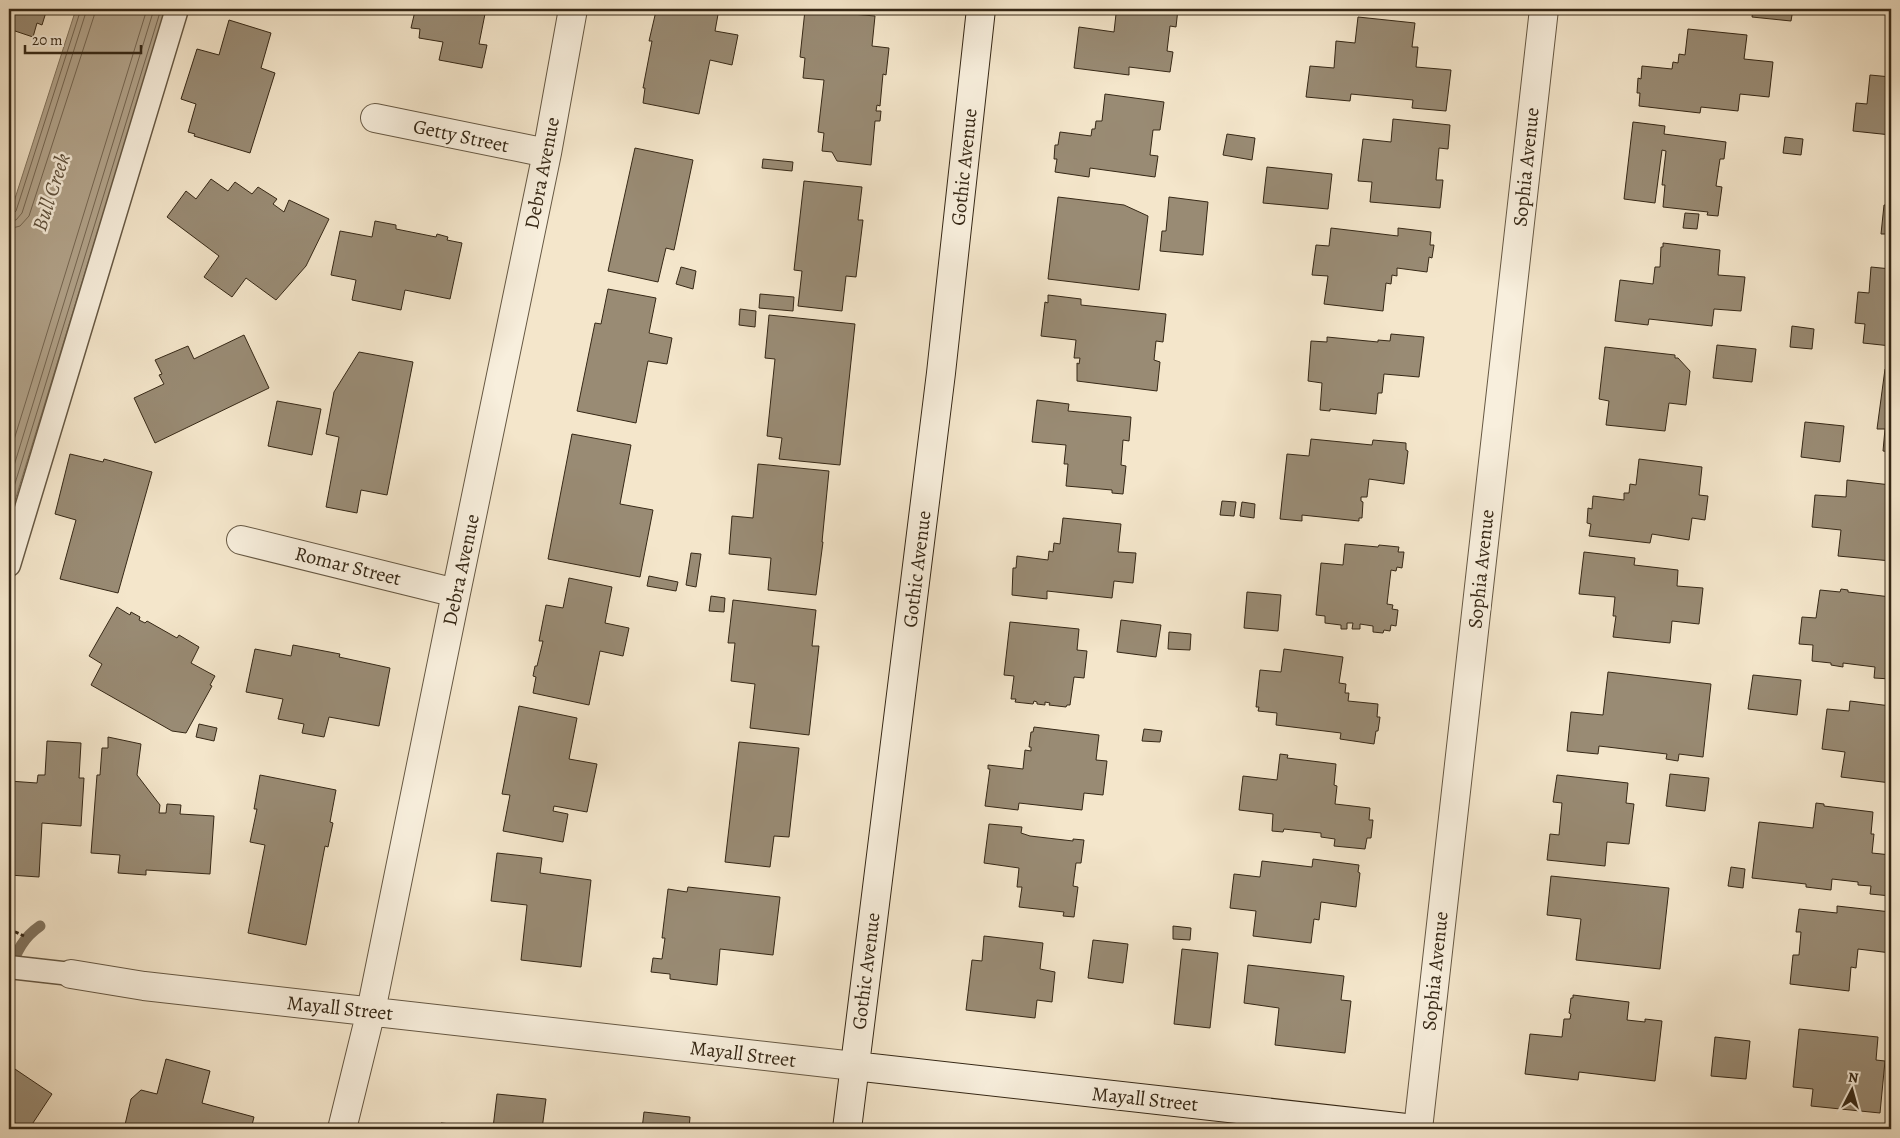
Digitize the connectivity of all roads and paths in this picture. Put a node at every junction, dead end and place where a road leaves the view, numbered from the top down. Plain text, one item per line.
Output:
1 (177, 9) edge
2 (573, 9) edge
3 (981, 9) edge
4 (1544, 9) edge
5 (376, 118) dead end
6 (547, 154) junction
7 (241, 540) dead end
8 (9, 566) edge
9 (456, 593) junction
10 (9, 967) edge
11 (71, 974) joint
12 (371, 1011) junction
13 (854, 1066) junction
14 (342, 1129) edge
15 (847, 1129) edge
16 (1416, 1129) edge

1 - 8 lane
2 - 6 street, Debra Avenue
3 - 13 street, Gothic Avenue
4 - 16 street, Sophia Avenue
5 - 6 street, Getty Street
6 - 9 street, Debra Avenue
7 - 9 street, Romar Street
9 - 12 street, Debra Avenue
10 - 11 lane
11 - 12 street, Mayall Street
12 - 13 street, Mayall Street
12 - 14 street, Debra Avenue
13 - 15 street, Gothic Avenue
13 - 16 street, Mayall Street

